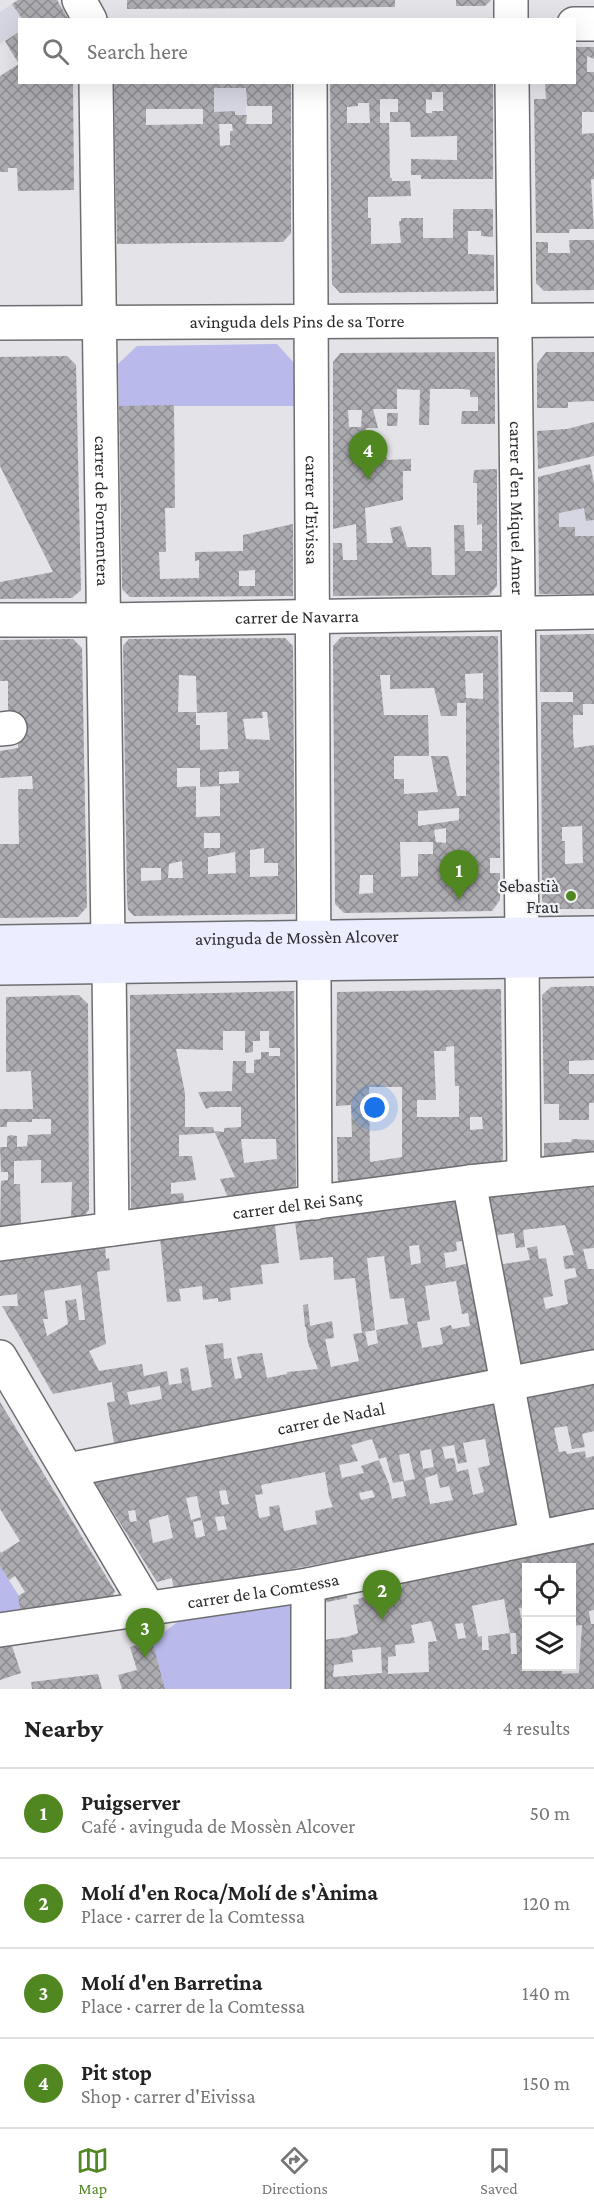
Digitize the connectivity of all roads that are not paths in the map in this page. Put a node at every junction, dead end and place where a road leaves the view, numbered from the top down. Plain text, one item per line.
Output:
1 (79, 0) edge
2 (511, 0) edge
3 (89, 18) edge
4 (511, 18) edge
5 (576, 24) edge
6 (594, 24) edge
7 (96, 84) edge
8 (310, 84) edge
9 (512, 84) edge
10 (515, 320) junction
11 (594, 320) edge
12 (311, 321) junction
13 (100, 322) junction
14 (0, 323) edge
15 (594, 612) edge
16 (519, 614) junction
17 (313, 617) junction
18 (0, 620) edge
19 (105, 621) junction
20 (594, 933) edge
21 (0, 942) edge
22 (522, 947) junction
23 (315, 950) junction
24 (109, 953) junction
25 (594, 960) edge
26 (0, 968) edge
27 (594, 1169) edge
28 (524, 1176) junction
29 (469, 1182) junction
30 (315, 1203) junction
31 (112, 1229) junction
32 (0, 1244) edge
33 (0, 1357) edge
34 (594, 1367) edge
35 (507, 1384) junction
36 (68, 1470) junction
37 (594, 1526) edge
38 (536, 1536) junction
39 (308, 1585) junction
40 (149, 1609) junction
41 (0, 1630) edge
42 (308, 1689) edge

1 - 3 street
2 - 4 street
5 - 6 street
7 - 13 street, carrer de Formentera
8 - 12 street, carrer d'Eivissa
9 - 10 street, carrer d'en Miquel Amer
10 - 11 street, avinguda dels Pins de sa Torre
10 - 12 street, avinguda dels Pins de sa Torre
10 - 16 street, carrer d'en Miquel Amer
12 - 13 street, avinguda dels Pins de sa Torre
12 - 17 street, carrer d'Eivissa
13 - 14 street, avinguda dels Pins de sa Torre
13 - 19 street, carrer de Formentera
15 - 16 street, carrer de Navarra
16 - 17 street, carrer de Navarra
16 - 22 street, carrer d'en Miquel Amer
17 - 19 street, carrer de Navarra
17 - 23 street, carrer d'Eivissa
18 - 19 street, carrer de Navarra
19 - 24 street, carrer de Formentera
20 - 22 main road, avinguda de Mossèn Alcover
21 - 24 main road, avinguda de Mossèn Alcover
22 - 23 main road, avinguda de Mossèn Alcover
22 - 25 main road, avinguda de Mossèn Alcover
22 - 28 street, carrer d'en Miquel Amer
23 - 24 main road, avinguda de Mossèn Alcover
23 - 30 street, carrer d'Eivissa
24 - 26 main road, avinguda de Mossèn Alcover
24 - 31 street, carrer de Formentera
27 - 28 street, carrer del Rei Sanç
28 - 29 street, carrer del Rei Sanç
29 - 30 street, carrer del Rei Sanç
29 - 35 street
30 - 31 street, carrer del Rei Sanç
31 - 32 street, carrer del Rei Sanç
33 - 36 street
34 - 35 street, carrer de Nadal
35 - 36 street, carrer de Nadal
35 - 38 street
36 - 40 street
37 - 38 street, carrer de la Comtessa
38 - 39 street, carrer de la Comtessa
39 - 40 street, carrer de la Comtessa
39 - 42 street
40 - 41 street, carrer de la Comtessa

